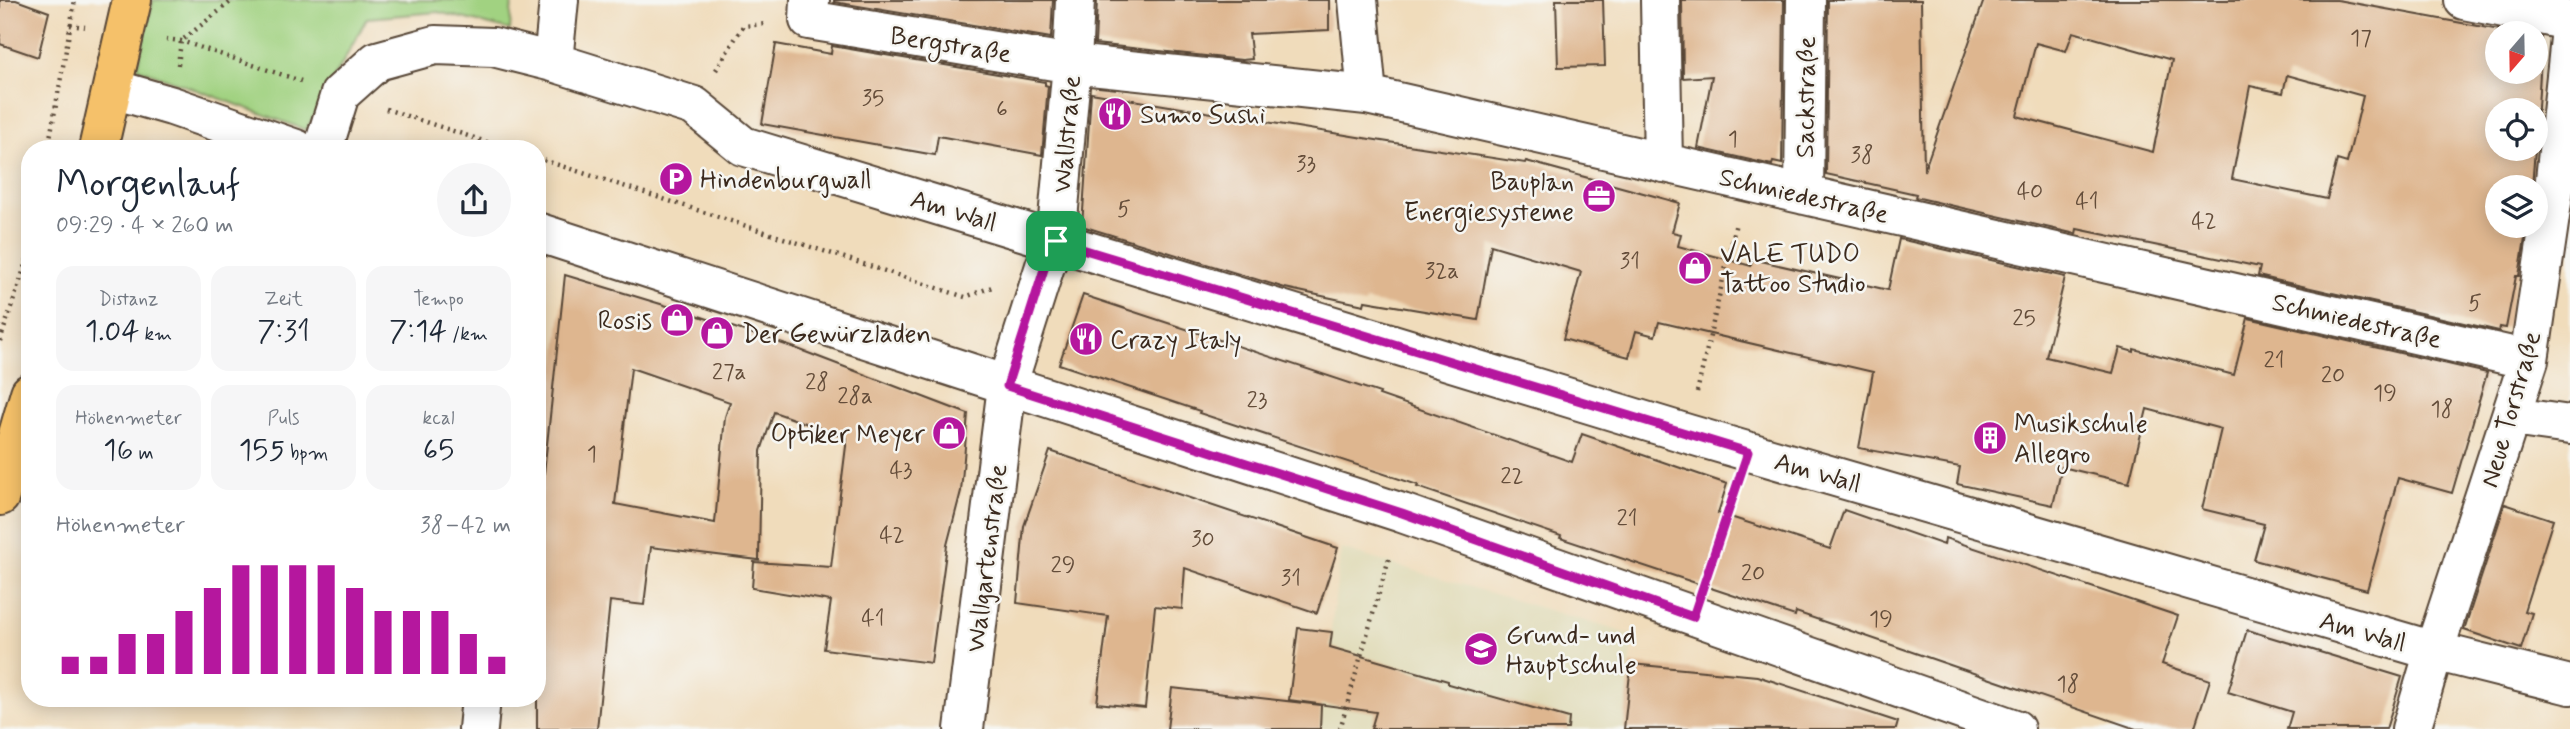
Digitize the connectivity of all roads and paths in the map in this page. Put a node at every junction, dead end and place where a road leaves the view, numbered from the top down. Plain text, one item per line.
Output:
1 (75, 0) edge
2 (233, 0) edge
3 (559, 0) edge
4 (1075, 0) edge
5 (1358, 0) edge
6 (1660, 0) edge
7 (1806, 0) edge
8 (2464, 0) edge
9 (809, 10) edge
10 (130, 16) edge
11 (2570, 21) edge
12 (70, 25) junction
13 (2570, 38) edge
14 (181, 41) junction
15 (554, 62) junction
16 (1072, 64) junction
17 (113, 89) junction
18 (340, 94) junction
19 (1367, 95) junction
20 (172, 106) junction
21 (694, 106) junction
22 (50, 140) edge
23 (100, 140) edge
24 (270, 140) edge
25 (326, 140) edge
26 (481, 140) edge
27 (546, 161) edge
28 (1663, 163) junction
29 (1745, 182) junction
30 (1804, 195) junction
31 (546, 235) edge
32 (1051, 254) junction
33 (21, 278) edge
34 (0, 341) edge
35 (2529, 360) junction
36 (1007, 386) junction
37 (2512, 416) junction
38 (21, 424) edge
39 (2570, 425) edge
40 (1688, 434) junction
41 (1748, 452) junction
42 (0, 496) edge
43 (1402, 513) junction
44 (1693, 617) junction
45 (2434, 651) junction
46 (2570, 685) edge
47 (480, 707) edge
48 (1970, 722) edge
49 (478, 729) edge
50 (964, 729) edge
51 (1340, 729) edge
52 (2015, 729) edge
53 (2411, 729) edge

1 - 12 path
2 - 14 path
3 - 15 street
4 - 16 street, Wallstraße
5 - 19 street
6 - 28 street
7 - 30 street, Sackstraße
8 - 11 street
9 - 16 street, Bergstraße
9 - 21 path
10 - 12 path
10 - 14 path
10 - 17 main road
12 - 22 path
13 - 35 street, Neue Torstraße
14 - 18 path
14 - 20 path
15 - 18 street, Am Wall
15 - 21 street, Am Wall
16 - 19 street, Schmiedestraße
16 - 32 street, Wallstraße
17 - 20 street
17 - 23 main road
18 - 25 street
18 - 26 path
19 - 28 street, Schmiedestraße
20 - 24 street
21 - 32 street, Am Wall
27 - 32 path
28 - 29 street, Schmiedestraße
29 - 30 street, Schmiedestraße
29 - 40 path
30 - 35 street, Schmiedestraße
31 - 36 street
32 - 36 street, Wallstraße
32 - 40 street, Am Wall
33 - 34 path
35 - 37 street, Neue Torstraße
36 - 43 street
36 - 50 street, Wallgartenstraße
37 - 39 street
37 - 45 street, Neue Torstraße
38 - 42 main road
40 - 41 street, Am Wall
41 - 44 path
41 - 45 street, Am Wall
43 - 44 street
43 - 51 path
44 - 48 street
45 - 46 street, Am Wall
45 - 53 street, Neue Torstraße
47 - 49 street
48 - 52 street

